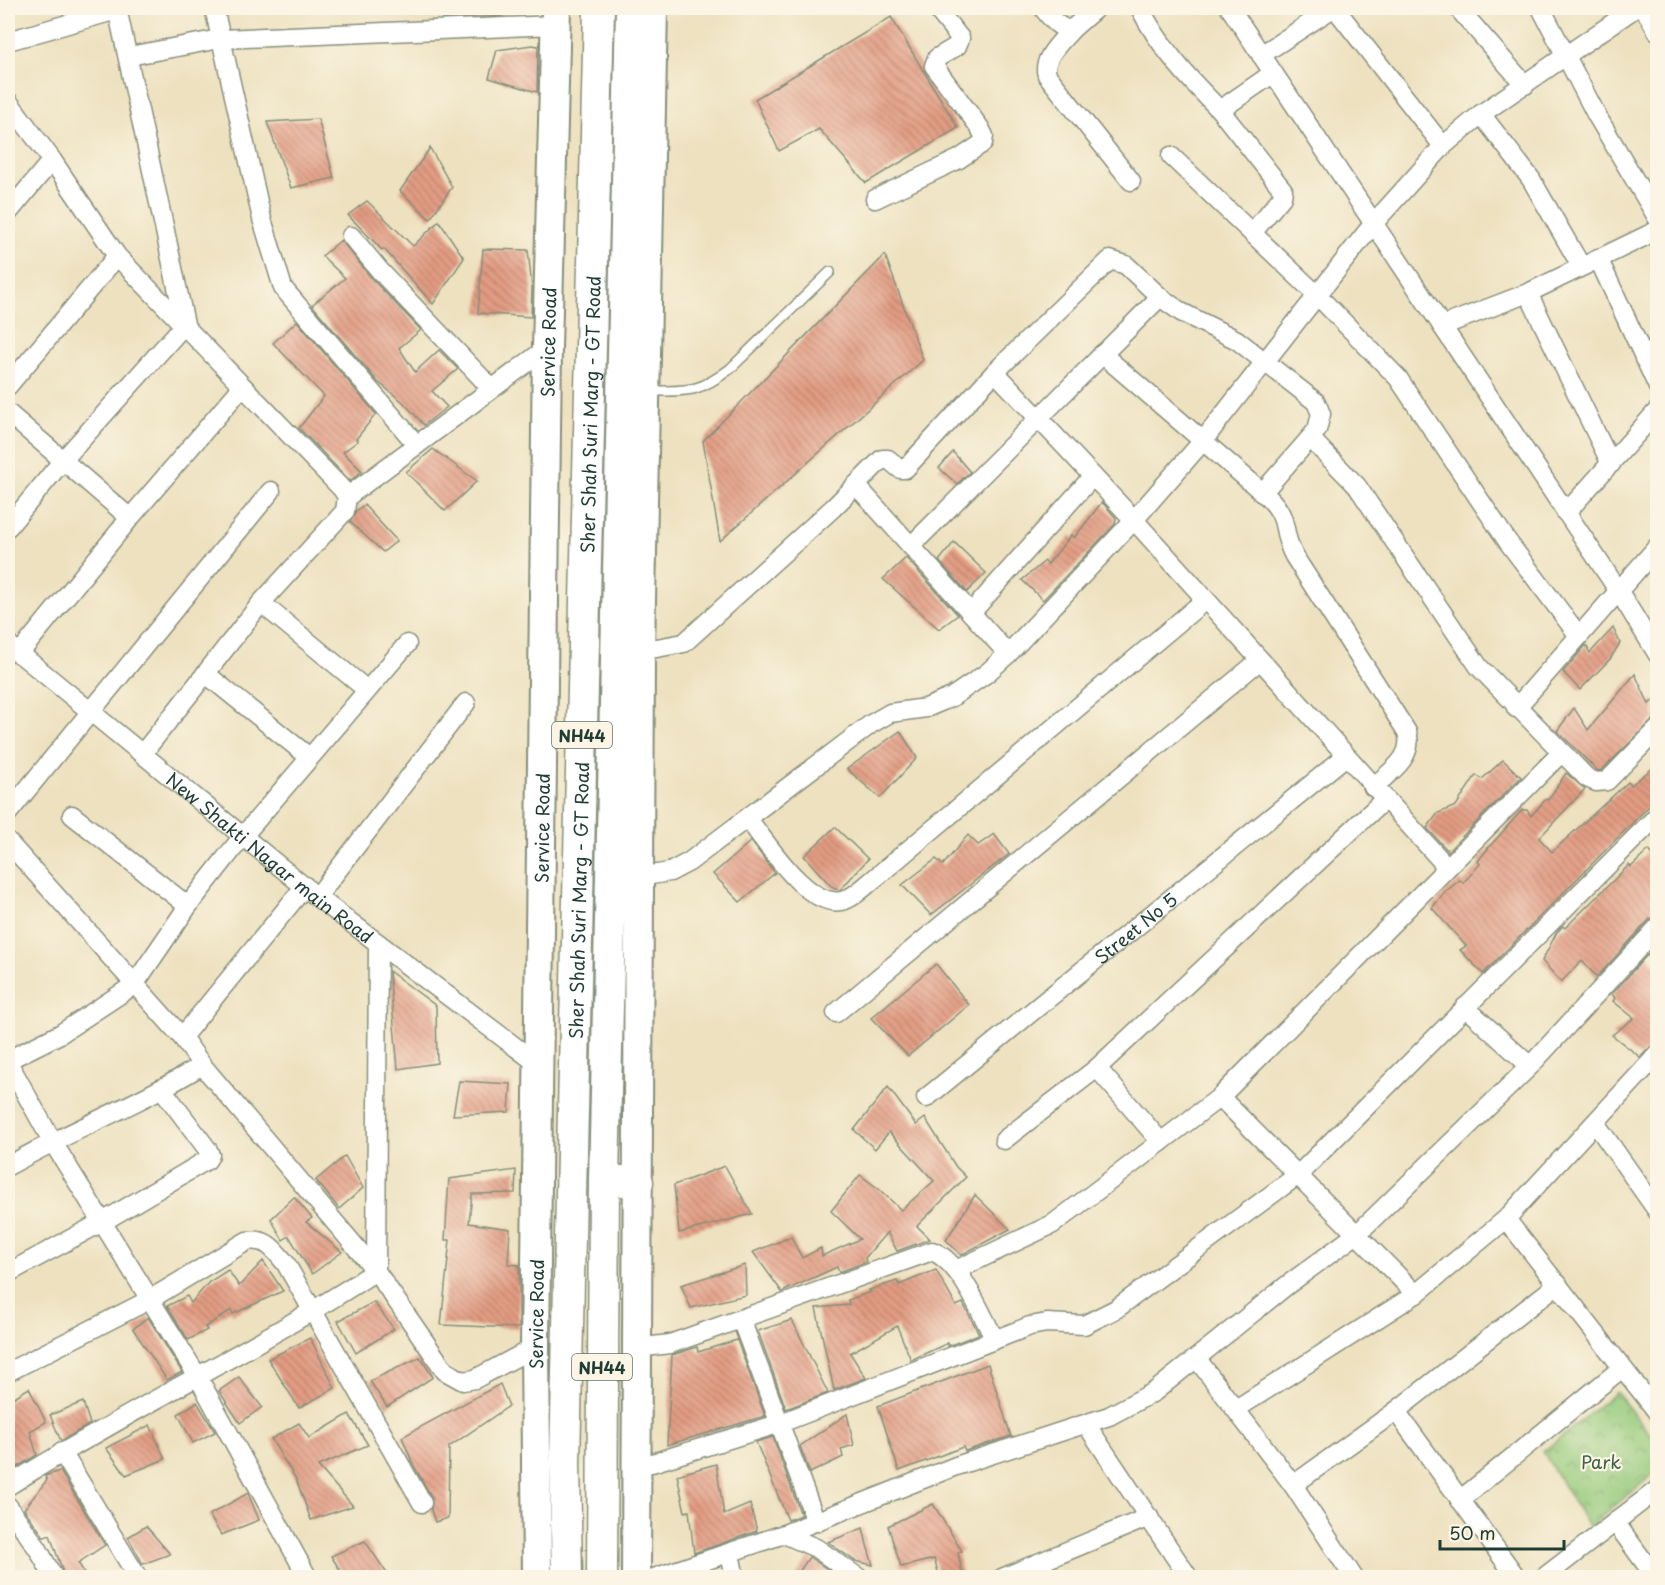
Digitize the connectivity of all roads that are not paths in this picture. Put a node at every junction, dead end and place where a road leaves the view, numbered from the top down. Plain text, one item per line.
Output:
1 (214, 8) edge
2 (599, 8) edge
3 (631, 8) edge
4 (653, 8) edge
5 (936, 8) edge
6 (1043, 8) edge
7 (1096, 8) edge
8 (1140, 8) edge
9 (1230, 8) edge
10 (1334, 8) edge
11 (1458, 8) edge
12 (1541, 8) edge
13 (1635, 8) edge
14 (1644, 8) edge
15 (117, 9) edge
16 (556, 16) edge
17 (1072, 29) junction
18 (1658, 32) edge
19 (220, 39) junction
20 (8, 41) edge
21 (1261, 55) junction
22 (129, 56) junction
23 (1566, 57) junction
24 (1272, 74) junction
25 (1525, 85) junction
26 (8, 100) edge
27 (1220, 110) junction
28 (1481, 114) junction
29 (1443, 146) junction
30 (1171, 156) dead end
31 (52, 160) junction
32 (1131, 181) dead end
33 (875, 199) dead end
34 (8, 213) edge
35 (1658, 219) edge
36 (1373, 224) junction
37 (1658, 230) edge
38 (1252, 233) junction
39 (351, 237) dead end
40 (117, 256) junction
41 (1598, 258) junction
42 (1581, 266) junction
43 (830, 272) dead end
44 (1527, 293) junction
45 (1316, 294) junction
46 (1160, 297) junction
47 (185, 324) junction
48 (1442, 326) junction
49 (1658, 345) edge
50 (547, 348) junction
51 (1102, 354) junction
52 (1644, 359) junction
53 (1264, 362) junction
54 (995, 372) junction
55 (8, 386) edge
56 (242, 387) junction
57 (1658, 387) edge
58 (492, 388) junction
59 (645, 390) junction
60 (8, 414) edge
61 (1039, 418) junction
62 (1655, 420) edge
63 (1311, 439) junction
64 (1202, 442) junction
65 (417, 445) junction
66 (64, 459) junction
67 (1611, 464) junction
68 (1093, 476) junction
69 (856, 485) junction
70 (271, 491) dead end
71 (1262, 493) junction
72 (347, 497) junction
73 (1566, 513) junction
74 (130, 518) junction
75 (1134, 520) junction
76 (8, 527) edge
77 (911, 546) junction
78 (1658, 546) edge
79 (1617, 590) junction
80 (1204, 601) junction
81 (261, 603) junction
82 (971, 613) junction
83 (1579, 636) junction
84 (407, 644) dead end
85 (13, 649) edge
86 (640, 651) junction
87 (1008, 654) junction
88 (1658, 655) edge
89 (1259, 661) junction
90 (206, 674) junction
91 (366, 690) junction
92 (466, 703) dead end
93 (1516, 708) junction
94 (90, 713) junction
95 (1658, 729) edge
96 (143, 753) junction
97 (1562, 753) junction
98 (1346, 756) junction
99 (309, 757) junction
100 (1378, 793) junction
101 (8, 813) edge
102 (1658, 814) edge
103 (72, 815) dead end
104 (748, 819) junction
105 (243, 836) junction
106 (8, 842) edge
107 (1446, 867) junction
108 (639, 877) junction
109 (311, 891) junction
110 (188, 906) junction
111 (1658, 927) edge
112 (378, 943) junction
113 (134, 985) junction
114 (1465, 1006) junction
115 (836, 1013) dead end
116 (182, 1037) junction
117 (1658, 1054) edge
118 (8, 1061) edge
119 (538, 1064) junction
120 (202, 1065) junction
121 (1530, 1066) junction
122 (1096, 1068) junction
123 (163, 1090) junction
124 (1220, 1097) junction
125 (926, 1098) dead end
126 (1596, 1124) junction
127 (1004, 1140) dead end
128 (52, 1141) junction
129 (1161, 1142) junction
130 (8, 1166) edge
131 (1298, 1175) junction
132 (604, 1180) junction
133 (638, 1182) junction
134 (1658, 1212) edge
135 (1506, 1219) junction
136 (104, 1221) junction
137 (1357, 1234) junction
138 (956, 1270) junction
139 (376, 1271) junction
140 (8, 1273) edge
141 (1558, 1284) junction
142 (1416, 1294) junction
143 (149, 1300) junction
144 (314, 1312) junction
145 (741, 1319) junction
146 (994, 1338) junction
147 (535, 1347) junction
148 (636, 1348) junction
149 (1197, 1359) junction
150 (1622, 1368) junction
151 (8, 1372) edge
152 (198, 1377) junction
153 (1236, 1409) junction
154 (1396, 1411) junction
155 (1658, 1413) edge
156 (781, 1424) junction
157 (1086, 1424) junction
158 (62, 1452) junction
159 (635, 1463) junction
160 (1293, 1485) junction
161 (8, 1486) edge
162 (1658, 1489) edge
163 (1461, 1500) junction
164 (422, 1503) dead end
165 (8, 1506) edge
166 (1149, 1517) junction
167 (816, 1522) junction
168 (1616, 1522) junction
169 (784, 1534) junction
170 (730, 1554) junction
171 (54, 1578) edge
172 (138, 1578) edge
173 (308, 1578) edge
174 (537, 1578) edge
175 (567, 1578) edge
176 (602, 1578) edge
177 (636, 1578) edge
178 (654, 1578) edge
179 (735, 1578) edge
180 (859, 1578) edge
181 (1002, 1578) edge
182 (1189, 1578) edge
183 (1354, 1578) edge
184 (1517, 1578) edge
185 (1543, 1578) edge
186 (1656, 1578) edge

1 - 19 street
2 - 175 highway, Sher Shah Suri Marg - GT Road / NH44
3 - 132 highway, Sher Shah Suri Marg - GT Road / NH44
4 - 59 main road
5 - 33 street
6 - 17 street
7 - 17 street
8 - 27 street
9 - 21 street
10 - 21 street
10 - 29 street
11 - 25 street
12 - 23 street
13 - 23 street
14 - 18 street
15 - 20 street
15 - 22 street
16 - 19 street
16 - 50 main road, Service Road
17 - 32 street
19 - 22 street
19 - 65 street
21 - 24 street
22 - 47 street
23 - 25 street
23 - 35 street
24 - 27 street
24 - 36 street
25 - 28 street
26 - 31 street
27 - 38 street
28 - 29 street
28 - 42 street
29 - 36 street
30 - 38 street
31 - 34 street
31 - 40 street
36 - 45 street
36 - 48 street
37 - 41 street
38 - 45 street
39 - 58 street
40 - 47 street
40 - 55 street
41 - 42 street
41 - 52 street
42 - 44 street
43 - 59 lane
44 - 48 street
44 - 67 street
45 - 53 street
45 - 83 street
46 - 51 street
46 - 53 street
46 - 54 street
47 - 56 street
47 - 66 street
48 - 73 street
49 - 52 street
50 - 58 street
50 - 119 main road, Service Road
51 - 61 street
51 - 64 street
52 - 57 street
53 - 63 street
53 - 64 street
54 - 61 street
54 - 69 street
56 - 72 street
56 - 74 street
58 - 65 street
59 - 86 main road
60 - 66 street
61 - 68 street
61 - 77 street
62 - 67 street
63 - 71 street
63 - 93 street
64 - 71 street
64 - 75 street
65 - 72 street
66 - 74 street
66 - 76 street
67 - 73 street
68 - 75 street
68 - 82 street
69 - 77 street
69 - 86 street
70 - 94 street
71 - 100 street
72 - 81 street
73 - 79 street
74 - 85 street
75 - 80 street
75 - 87 street
77 - 82 street
78 - 79 street
79 - 83 street
79 - 88 street
80 - 89 street
80 - 104 street
81 - 90 street
81 - 91 street
82 - 87 street
83 - 93 street
84 - 91 street
85 - 94 street, New Shakti Nagar main Road
86 - 108 main road
87 - 104 street
89 - 98 street
89 - 115 street
90 - 96 street
90 - 99 street
91 - 99 street
92 - 109 street
93 - 97 street
94 - 96 street, New Shakti Nagar main Road
94 - 101 street
95 - 97 street
96 - 105 street, New Shakti Nagar main Road
97 - 107 street
98 - 100 street
98 - 125 street, Street No 5
99 - 105 street
100 - 107 street
100 - 122 street
102 - 114 street
103 - 110 street
104 - 108 street
105 - 109 street, New Shakti Nagar main Road
105 - 110 street
106 - 113 street
107 - 124 street
108 - 133 main road
109 - 112 street, New Shakti Nagar main Road
109 - 116 street
110 - 113 street
111 - 121 street
112 - 119 street, New Shakti Nagar main Road
112 - 139 street
113 - 116 street
113 - 118 street
114 - 121 street
114 - 131 street
116 - 120 street
117 - 126 street
118 - 128 street
119 - 147 main road, Service Road
120 - 123 street
120 - 139 street
121 - 137 street
122 - 127 street
122 - 129 street
123 - 128 street
123 - 136 street
124 - 129 street
124 - 131 street
126 - 134 street
126 - 135 street
128 - 130 street
128 - 136 street
129 - 138 street
131 - 137 street
131 - 146 street
132 - 133 highway
132 - 176 highway, NH44
133 - 148 main road
135 - 141 street
135 - 142 street
136 - 140 street
136 - 143 street
137 - 142 street
137 - 149 street
138 - 145 street
138 - 146 street
139 - 144 street
139 - 147 street
141 - 150 street
141 - 154 street
142 - 153 street
143 - 144 street
143 - 151 street
143 - 152 street
144 - 152 street
144 - 164 street
145 - 148 street
145 - 156 street
146 - 156 street
147 - 174 main road, Service Road
148 - 159 main road
149 - 153 street
149 - 157 street
150 - 155 street
150 - 163 street
152 - 158 street
152 - 173 street
153 - 160 street
154 - 160 street
154 - 163 street
156 - 159 street
156 - 167 street
157 - 166 street
157 - 167 street
158 - 161 street
158 - 172 street
159 - 177 main road
160 - 183 street
162 - 168 street
163 - 184 street
165 - 171 street
166 - 181 street
166 - 182 street
167 - 169 street
168 - 185 street
168 - 186 street
169 - 170 street
169 - 180 street
170 - 178 street
170 - 179 street

